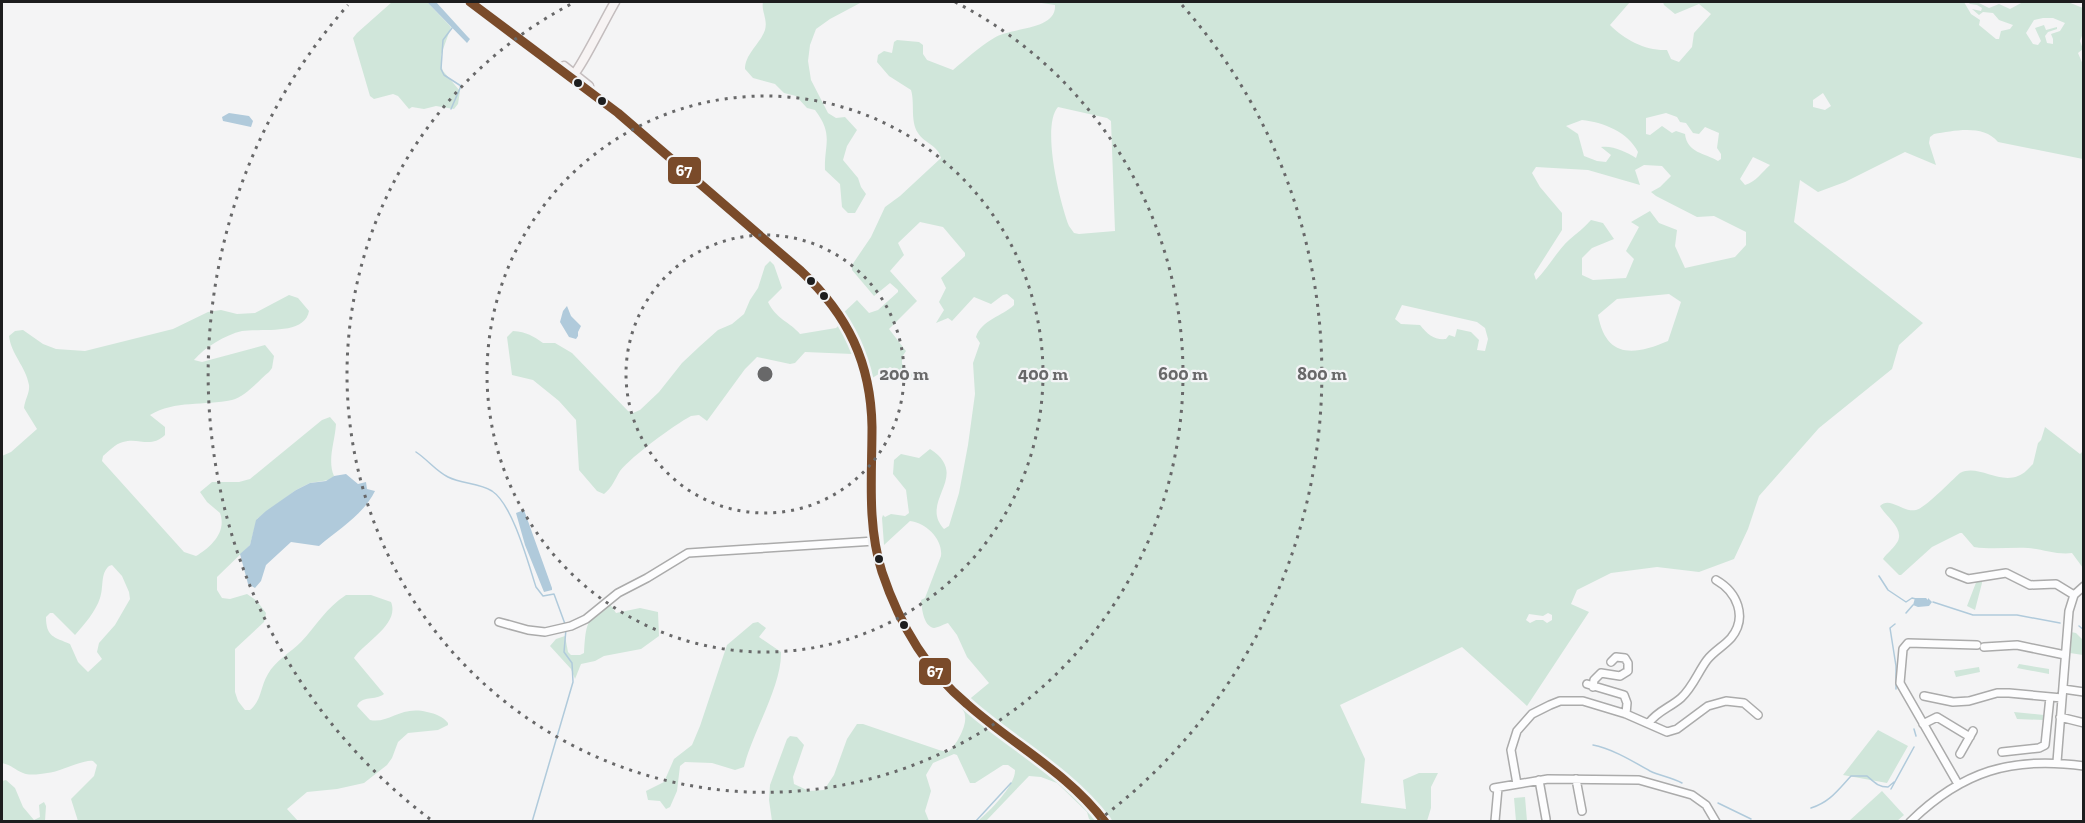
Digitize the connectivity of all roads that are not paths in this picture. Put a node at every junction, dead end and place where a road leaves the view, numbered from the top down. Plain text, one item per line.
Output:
1 (470, 2) edge
2 (478, 2) edge
3 (615, 2) edge
4 (572, 74) junction
5 (875, 541) junction
6 (1950, 572) dead end
7 (1716, 580) dead end
8 (2084, 586) edge
9 (2074, 595) junction
10 (499, 622) dead end
11 (2065, 655) junction
12 (1611, 662) dead end
13 (2062, 689) junction
14 (2084, 692) edge
15 (1924, 696) dead end
16 (2049, 697) junction
17 (2062, 698) junction
18 (1626, 714) junction
19 (1758, 715) dead end
20 (2060, 717) junction
21 (1649, 723) junction
22 (2084, 723) edge
23 (1923, 724) junction
24 (2002, 752) dead end
25 (1960, 754) dead end
26 (2057, 762) junction
27 (2084, 766) edge
28 (1576, 779) junction
29 (1539, 780) junction
30 (1517, 784) junction
31 (1958, 784) junction
32 (1582, 811) dead end
33 (1546, 819) dead end
34 (1914, 820) edge
35 (1105, 822) edge
36 (1495, 822) edge
37 (1716, 822) edge

1 - 4 main road
2 - 4 main road
3 - 4 main road
4 - 5 main road
5 - 10 street
5 - 35 main road
6 - 9 street
7 - 21 street
8 - 9 street
9 - 11 street
11 - 13 street
11 - 23 street
12 - 18 street
13 - 14 street
13 - 17 street
15 - 16 street
16 - 17 street
16 - 24 street
17 - 20 street
18 - 21 street
18 - 30 street
19 - 21 street
20 - 22 street
20 - 26 street
23 - 25 street
23 - 31 street
26 - 27 street
26 - 31 street
28 - 29 street
28 - 32 street
28 - 37 street
29 - 30 street
29 - 33 street
30 - 36 street
31 - 34 street

